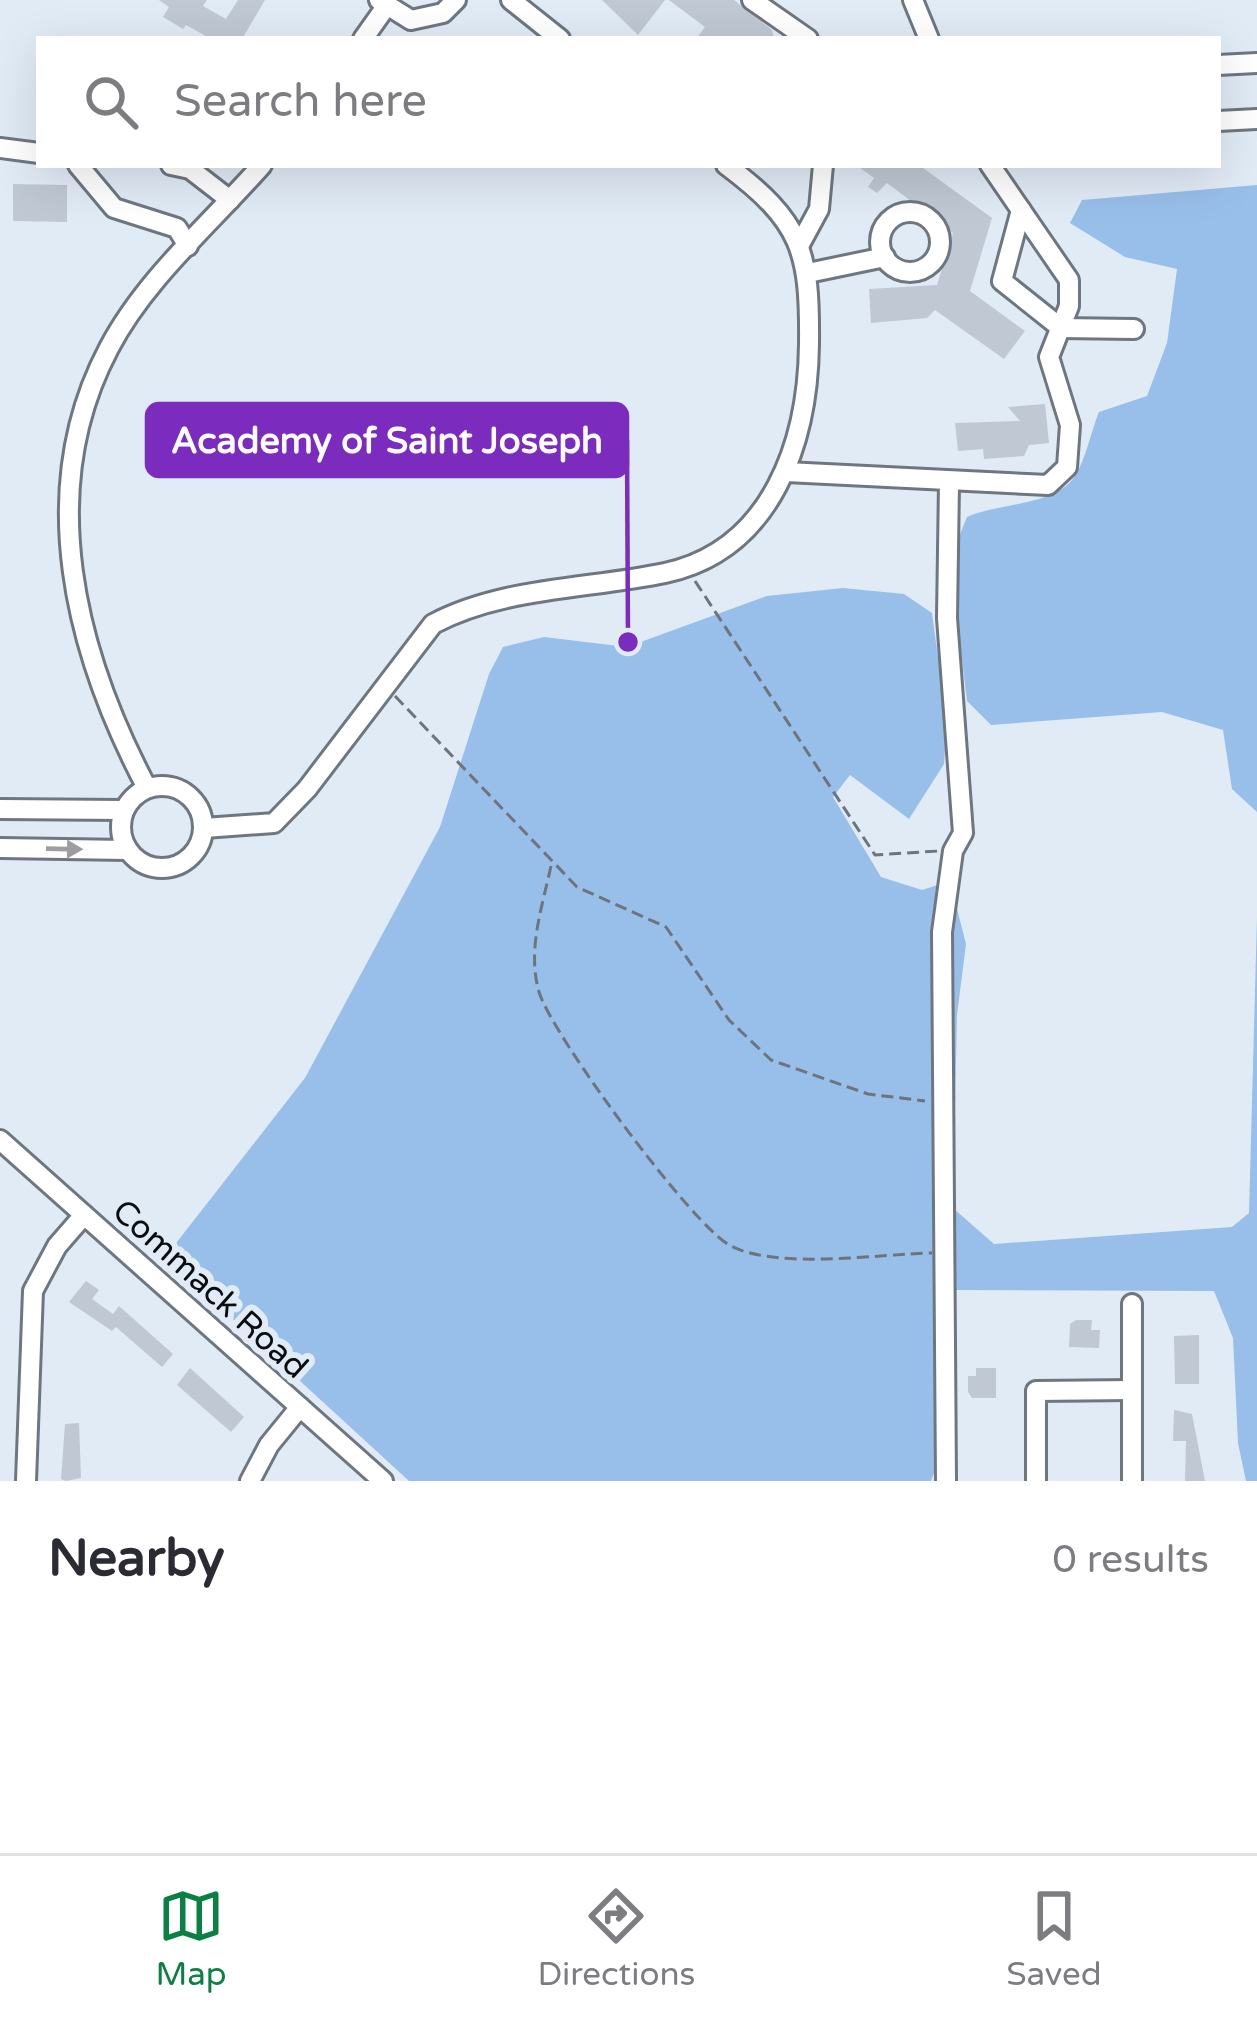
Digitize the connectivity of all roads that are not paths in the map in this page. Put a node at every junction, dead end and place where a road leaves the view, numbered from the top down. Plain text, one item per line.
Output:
1 (456, 0) edge
2 (511, 0) edge
3 (913, 0) edge
4 (757, 2) edge
5 (382, 4) edge
6 (365, 36) edge
7 (556, 36) edge
8 (804, 36) edge
9 (928, 36) edge
10 (1257, 62) edge
11 (1221, 65) edge
12 (1257, 119) edge
13 (1221, 122) edge
14 (0, 148) edge
15 (36, 153) edge
16 (81, 168) edge
17 (183, 168) edge
18 (259, 168) edge
19 (736, 168) edge
20 (823, 168) edge
21 (992, 168) edge
22 (230, 200) junction
23 (1021, 210) junction
24 (188, 246) junction
25 (799, 246) junction
26 (885, 257) dead end
27 (808, 273) junction
28 (1061, 328) junction
29 (1134, 328) dead end
30 (785, 472) junction
31 (949, 483) junction
32 (147, 788) junction
33 (0, 809) edge
34 (123, 810) junction
35 (204, 828) junction
36 (0, 848) edge
37 (128, 850) junction
38 (0, 1140) edge
39 (84, 1215) junction
40 (1132, 1304) dead end
41 (1132, 1390) junction
42 (300, 1407) junction
43 (26, 1481) edge
44 (250, 1481) edge
45 (383, 1481) edge
46 (946, 1481) edge
47 (1036, 1481) edge
48 (1132, 1481) edge

1 - 5 street
2 - 7 street
3 - 9 street
4 - 8 street
5 - 6 street
10 - 11 street
12 - 13 street
14 - 15 street
16 - 24 street
17 - 22 street
18 - 22 street
19 - 25 street
20 - 25 street
21 - 23 street
22 - 24 street
23 - 28 street
23 - 28 street
24 - 32 street
25 - 27 street
26 - 27 street
27 - 30 street
28 - 29 street
28 - 31 street
30 - 31 street
30 - 35 street
31 - 46 street
32 - 34 street
32 - 35 street
33 - 34 street
34 - 37 street
35 - 37 street
36 -> 37 street
38 - 39 street, Commack Road
39 - 42 street, Commack Road
39 - 43 street
40 - 41 street
41 - 47 street
41 - 48 street
42 - 44 street
42 - 45 street, Commack Road

